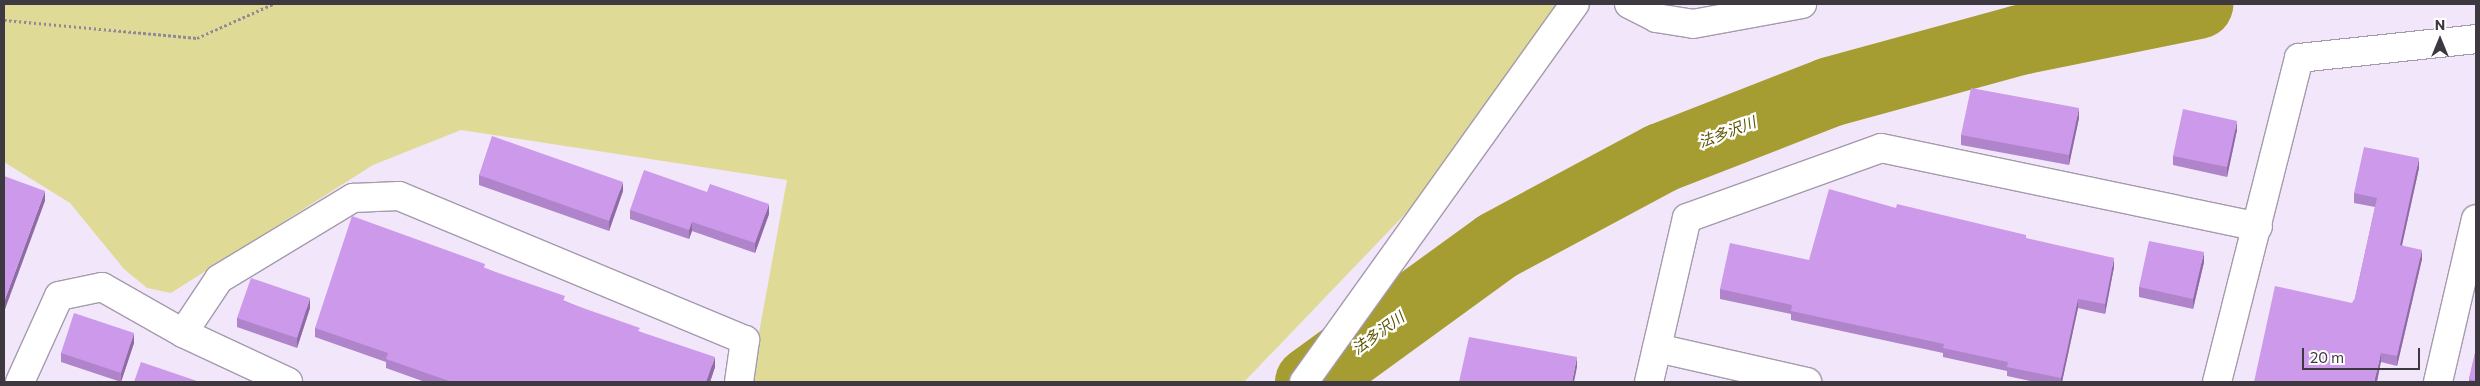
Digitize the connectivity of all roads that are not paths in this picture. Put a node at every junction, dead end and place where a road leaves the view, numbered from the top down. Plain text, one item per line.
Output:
1 (1575, 4) edge
2 (1629, 4) edge
3 (1802, 4) edge
4 (2476, 39) edge
5 (2476, 219) edge
6 (2258, 227) junction
7 (2470, 285) edge
8 (183, 333) junction
9 (1657, 348) junction
10 (20, 382) edge
11 (288, 382) edge
12 (739, 382) edge
13 (1304, 382) edge
14 (1650, 382) edge
15 (1807, 382) edge
16 (2217, 382) edge
17 (2438, 382) edge

1 - 13 street
2 - 3 street
4 - 6 street
5 - 7 street
6 - 9 street
6 - 16 street
7 - 17 street
8 - 10 street
8 - 11 street
8 - 12 street
9 - 14 street
9 - 15 street

